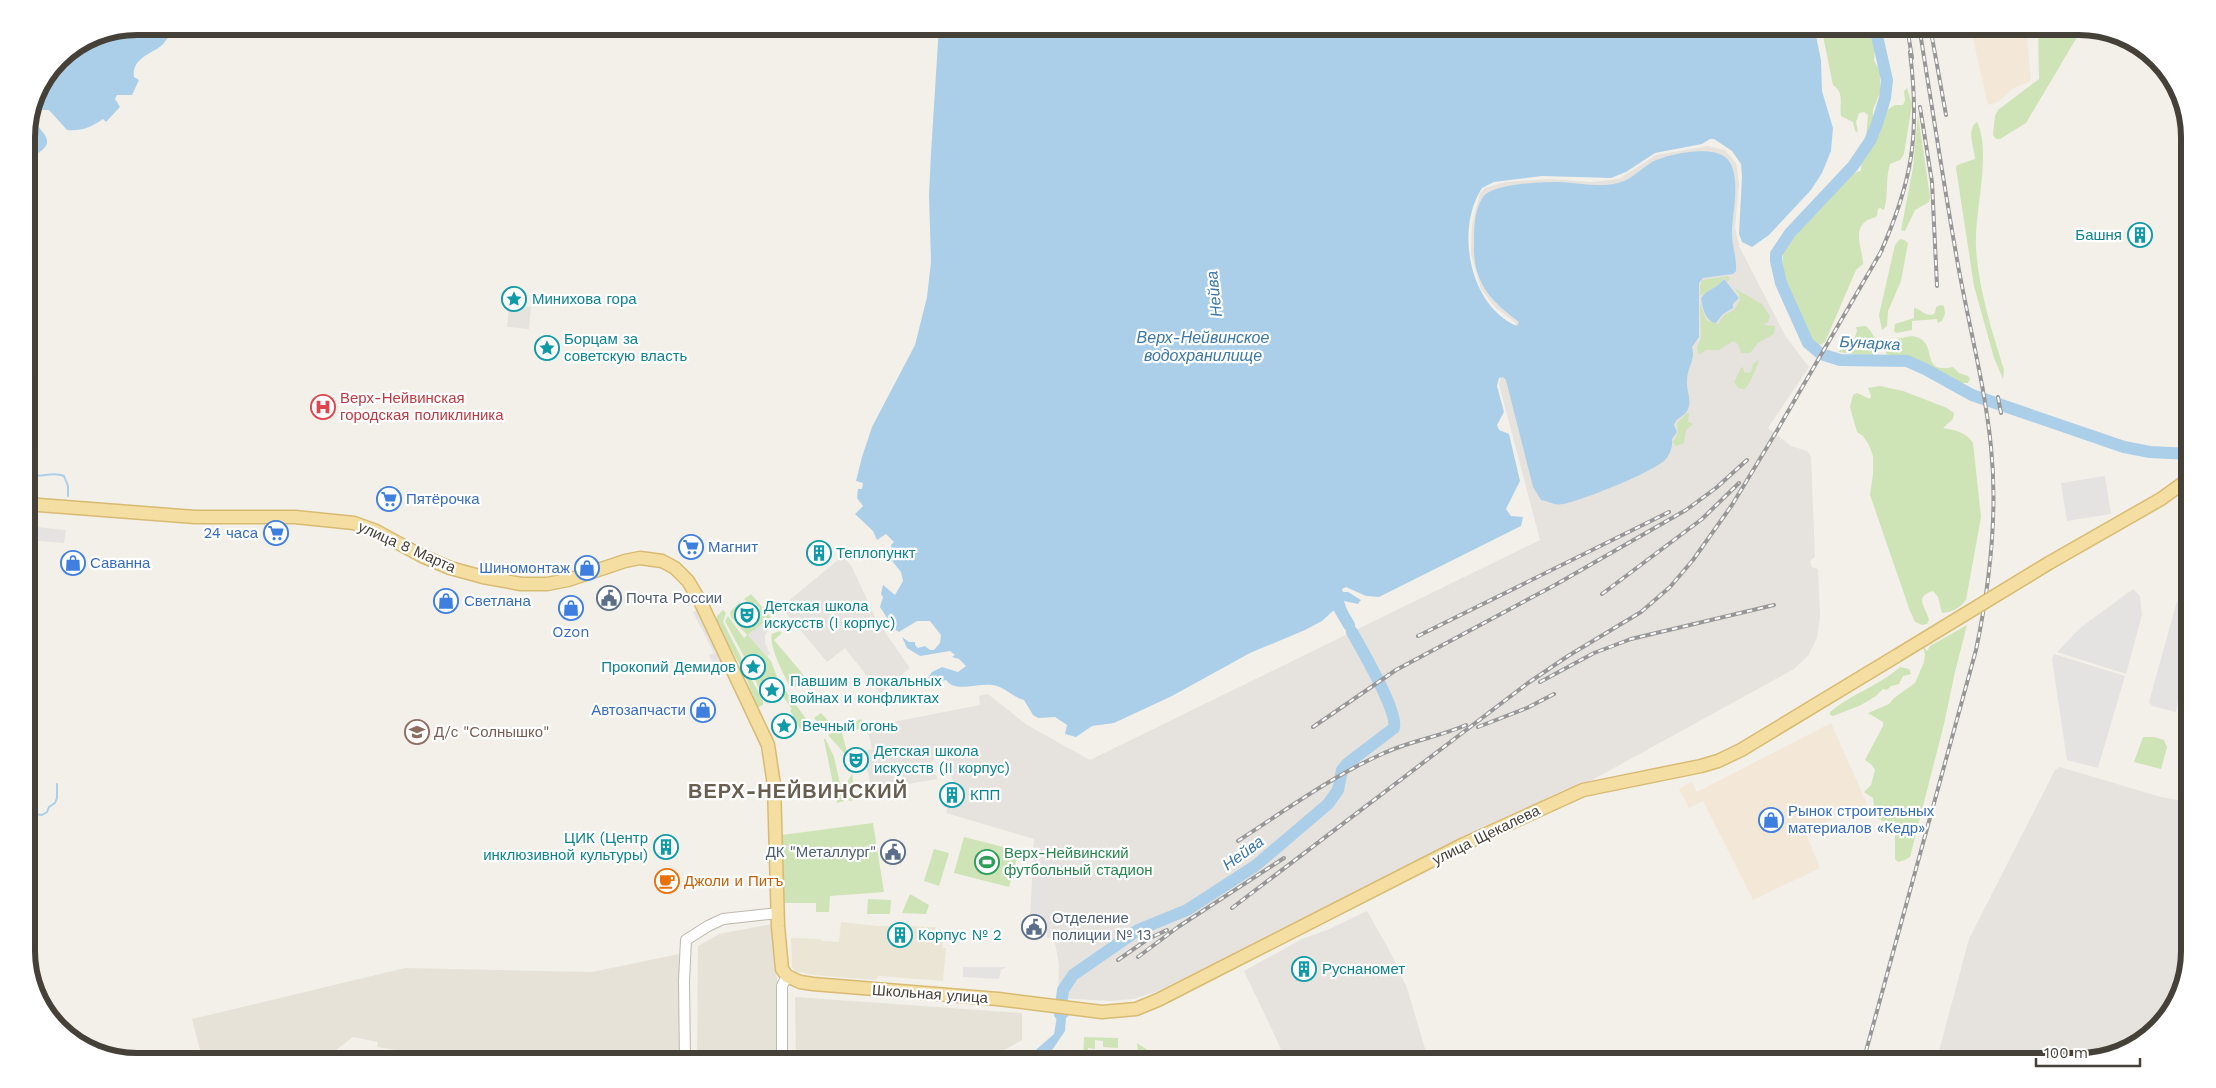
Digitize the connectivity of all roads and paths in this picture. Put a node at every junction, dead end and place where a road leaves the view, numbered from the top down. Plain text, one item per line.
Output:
1 (2181, 490) edge
2 (35, 505) edge
3 (778, 913) junction
4 (787, 976) junction
5 (1074, 1008) joint
6 (685, 1053) edge
7 (782, 1053) edge

1 - 5 main road, улица Щекалева, bridge
2 - 3 main road, улица 8 Марта
3 - 4 main road
3 - 6 street
4 - 5 main road, Школьная улица
4 - 7 street

